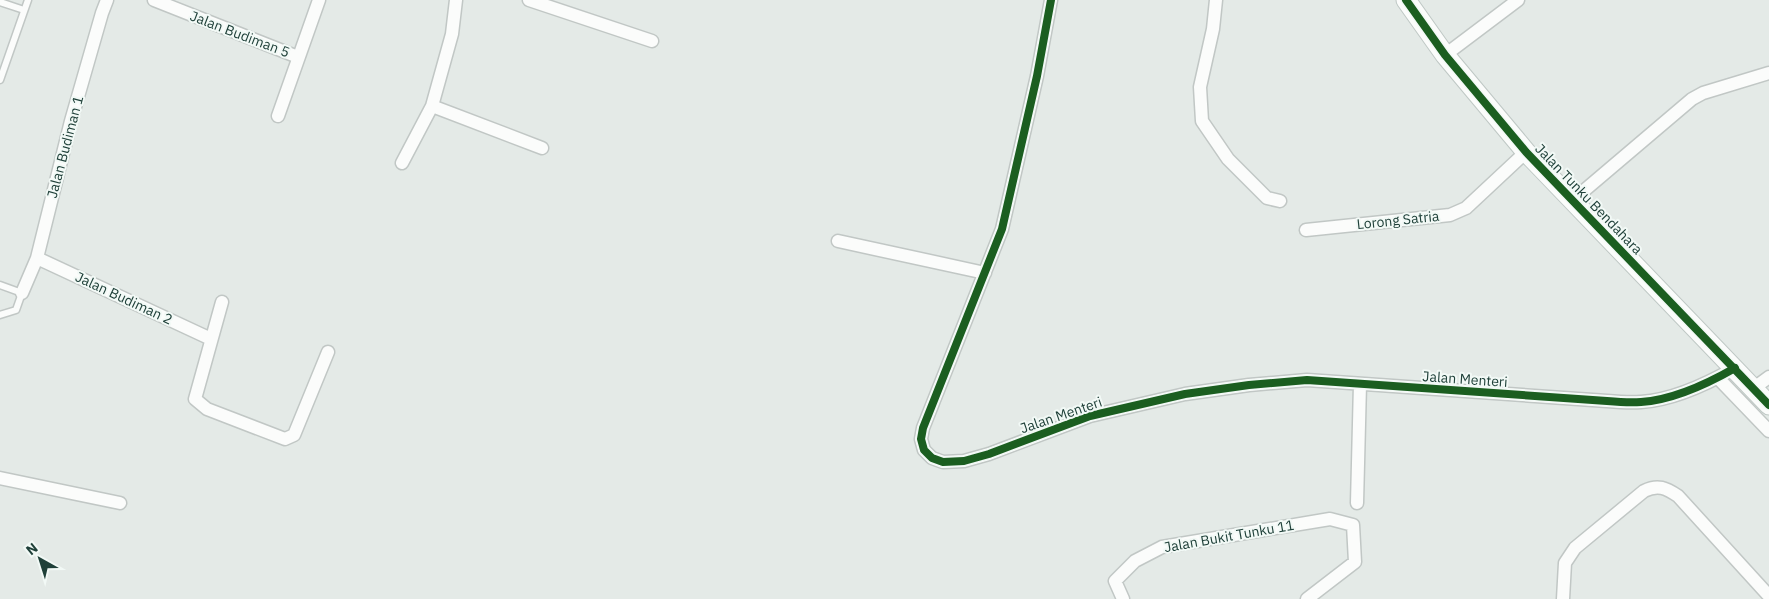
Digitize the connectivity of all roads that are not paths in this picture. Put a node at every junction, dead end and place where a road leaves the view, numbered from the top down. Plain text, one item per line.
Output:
1 (28, 0) edge
2 (107, 0) edge
3 (154, 0) edge
4 (319, 0) edge
5 (456, 0) edge
6 (529, 0) edge
7 (1051, 0) edge
8 (1216, 0) edge
9 (1406, 0) edge
10 (1518, 0) edge
11 (0, 2) edge
12 (24, 10) junction
13 (652, 41) dead end
14 (1446, 54) junction
15 (298, 57) junction
16 (1769, 73) edge
17 (0, 80) edge
18 (432, 106) junction
19 (278, 116) dead end
20 (542, 148) dead end
21 (1526, 152) junction
22 (402, 163) dead end
23 (1573, 200) junction
24 (1280, 201) dead end
25 (1306, 230) dead end
26 (838, 241) dead end
27 (37, 258) junction
28 (985, 273) junction
29 (0, 284) edge
30 (22, 293) junction
31 (222, 302) dead end
32 (0, 315) edge
33 (211, 338) junction
34 (328, 352) dead end
35 (1735, 368) junction
36 (1769, 377) edge
37 (1718, 378) junction
38 (1360, 384) junction
39 (1754, 388) junction
40 (1769, 405) edge
41 (1769, 431) edge
42 (0, 478) edge
43 (120, 502) dead end
44 (1357, 502) dead end
45 (1769, 596) edge
46 (1123, 599) edge
47 (1307, 599) edge
48 (1563, 599) edge

1 - 12 lane
2 - 27 street, Jalan Budiman 1
3 - 15 street, Jalan Budiman 5
4 - 15 street
5 - 18 street
6 - 13 street
7 - 28 street, Jalan Menteri
8 - 24 street
9 - 14 street, Jalan Tunku Bendahara
10 - 14 street
11 - 12 lane
12 - 17 lane
14 - 21 street, Jalan Tunku Bendahara
15 - 19 street
16 - 23 street
18 - 20 street
18 - 22 street
21 - 23 street, Jalan Tunku Bendahara
21 - 25 street, Lorong Satria
23 - 35 street, Jalan Tunku Bendahara
26 - 28 street
27 - 30 street, Jalan Budiman 1
27 - 33 street, Jalan Budiman 2
28 - 38 street, Jalan Menteri
29 - 30 lane
30 - 32 lane
31 - 33 street
33 - 34 street
35 - 37 street, Jalan Menteri
35 - 39 street, Jalan Tunku Bendahara
36 - 39 street
37 - 38 street, Jalan Menteri
37 - 41 street
38 - 44 street
39 - 40 street, Jalan Tunku Bendahara
42 - 43 street
45 - 48 street
46 - 47 street, Jalan Bukit Tunku 11

